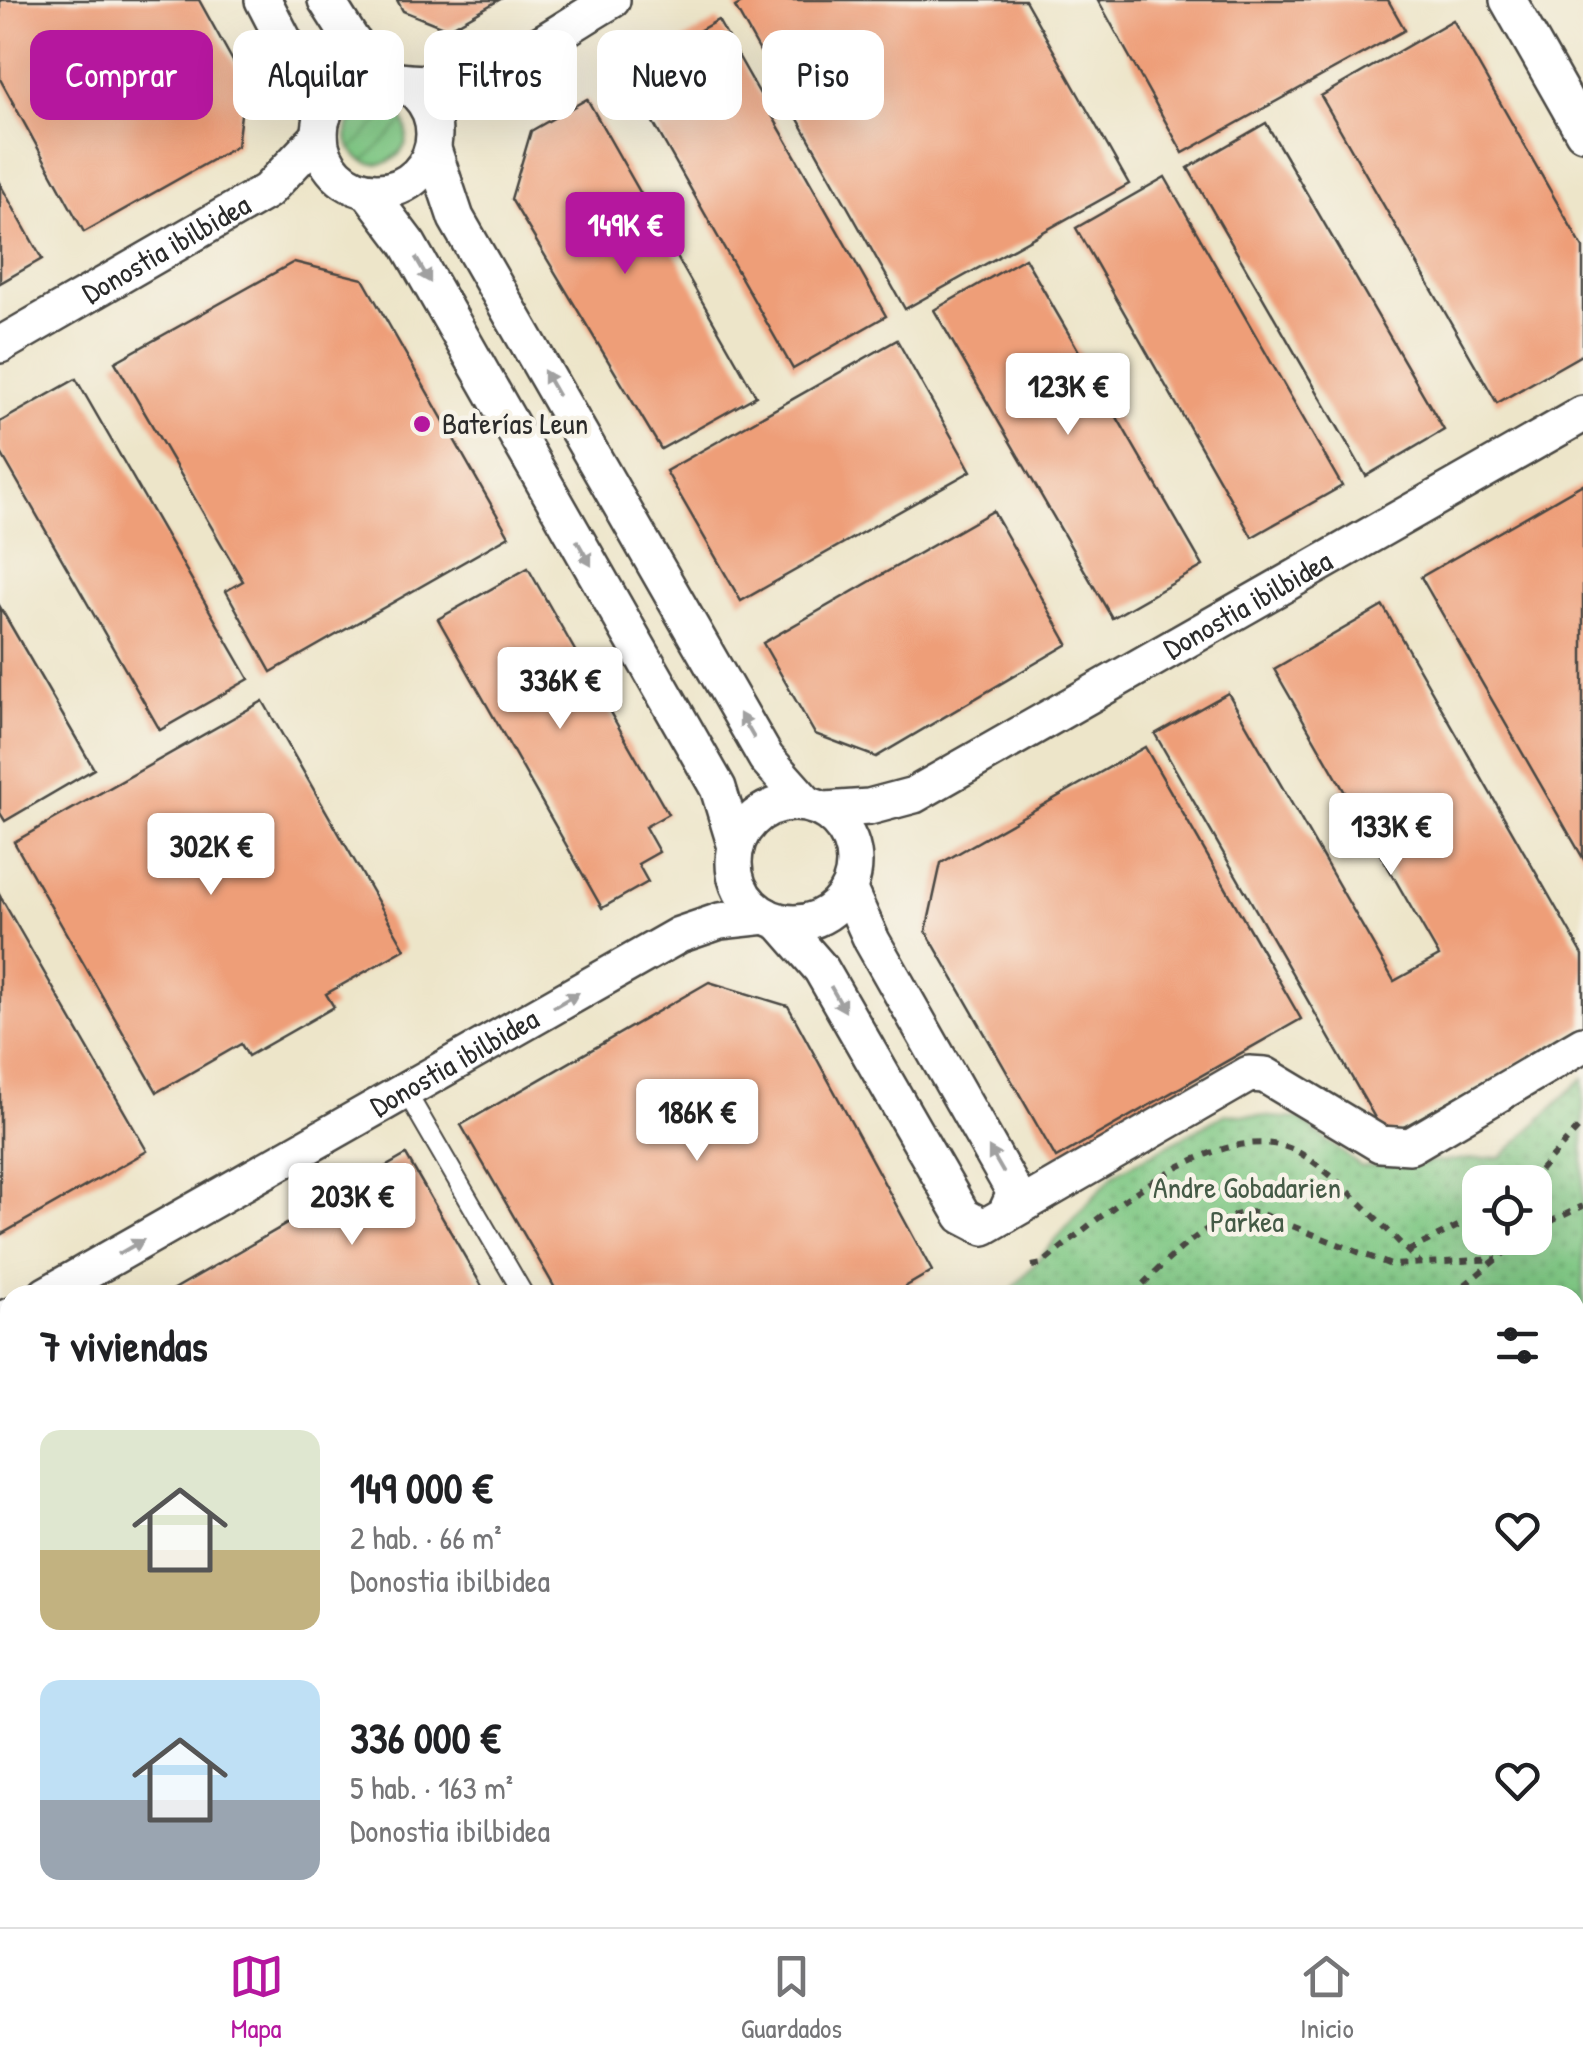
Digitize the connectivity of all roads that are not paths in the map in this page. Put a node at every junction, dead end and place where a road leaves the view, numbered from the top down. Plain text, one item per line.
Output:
1 (263, 0) edge
2 (326, 0) edge
3 (612, 0) edge
4 (1508, 0) edge
5 (346, 30) edge
6 (560, 30) edge
7 (404, 88) edge
8 (325, 120) edge
9 (446, 120) edge
10 (321, 126) junction
11 (1583, 132) edge
12 (433, 145) junction
13 (368, 190) junction
14 (0, 345) edge
15 (1583, 414) edge
16 (914, 795) junction
17 (815, 807) junction
18 (736, 847) junction
19 (851, 883) junction
20 (773, 919) junction
21 (1583, 1044) edge
22 (405, 1090) junction
23 (1005, 1216) junction
24 (64, 1285) edge
25 (518, 1285) edge

1 - 10 street
2 - 5 street
3 - 6 street
4 - 11 street
7 - 12 street
8 - 10 street
9 - 12 street
10 - 13 street
10 - 14 street, Donostia ibilbidea
12 - 13 street
17 -> 12 street
13 -> 18 street
15 - 16 street, Donostia ibilbidea
16 - 17 street, Donostia ibilbidea
16 - 19 street, Donostia ibilbidea
17 - 18 street
17 - 19 street
18 - 20 street
19 - 20 street
23 -> 19 street
22 -> 20 street, Donostia ibilbidea
20 -> 23 street
21 - 23 street
24 -> 22 street, Donostia ibilbidea
22 - 25 lane

